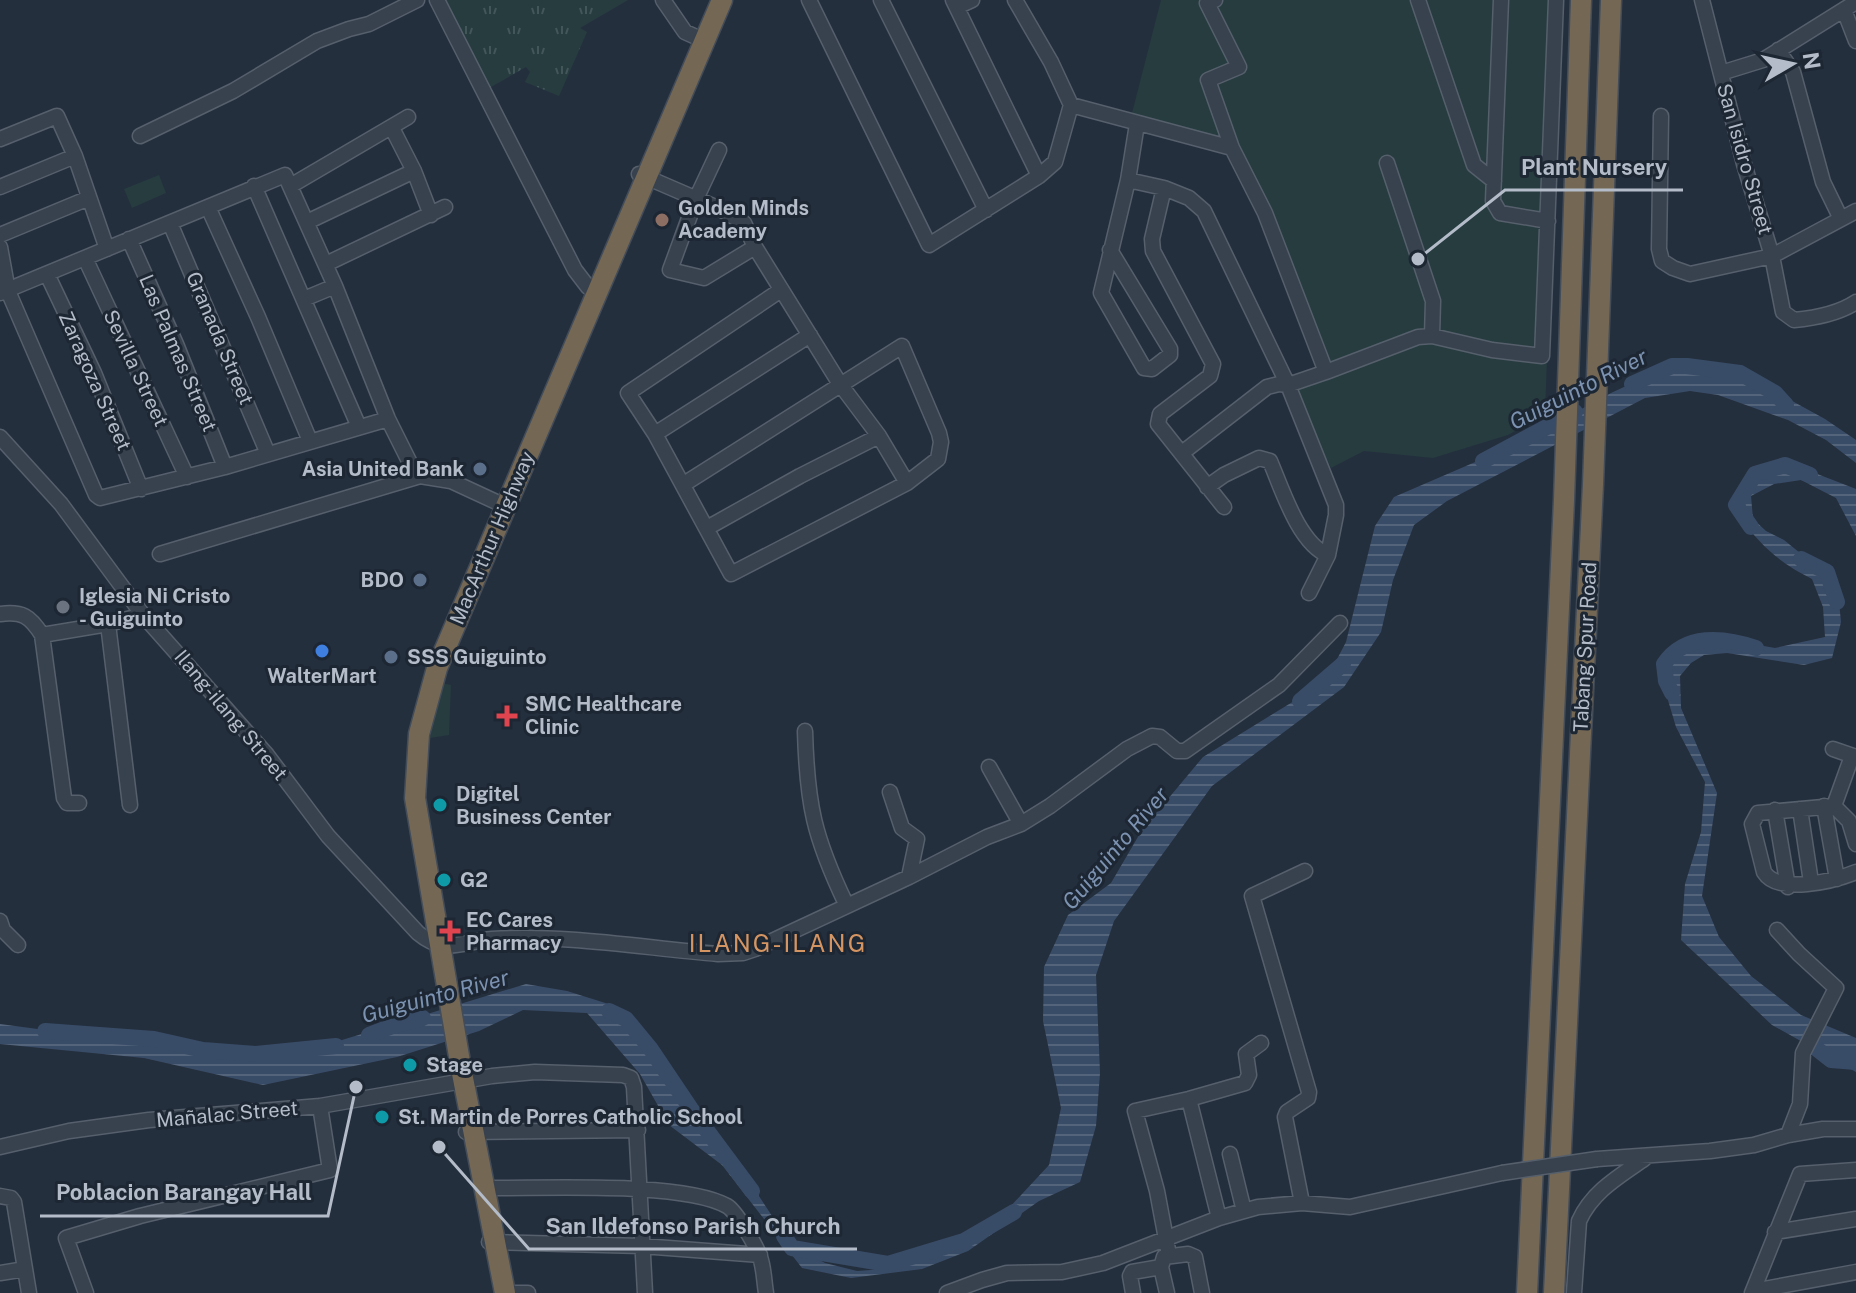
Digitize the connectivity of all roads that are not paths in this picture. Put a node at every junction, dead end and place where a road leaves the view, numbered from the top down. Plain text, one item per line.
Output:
1 (417, 0) edge
2 (437, 0) edge
3 (663, 0) edge
4 (713, 0) edge
5 (722, 0) edge
6 (809, 0) edge
7 (881, 0) edge
8 (972, 0) edge
9 (1015, 0) edge
10 (1215, 0) edge
11 (1418, 0) edge
12 (1501, 0) edge
13 (1556, 0) edge
14 (1581, 0) edge
15 (1611, 0) edge
16 (1702, 0) edge
17 (955, 4) edge
18 (1850, 6) edge
19 (701, 39) junction
20 (1856, 41) edge
21 (1778, 50) junction
22 (1721, 73) junction
23 (1071, 105) junction
24 (1661, 116) dead end
25 (408, 117) dead end
26 (1137, 124) junction
27 (392, 128) junction
28 (140, 136) dead end
29 (0, 139) edge
30 (1232, 148) junction
31 (719, 150) dead end
32 (75, 156) junction
33 (1387, 163) dead end
34 (414, 171) junction
35 (642, 175) junction
36 (1039, 176) junction
37 (1128, 180) junction
38 (1494, 181) junction
39 (292, 185) junction
40 (254, 186) junction
41 (0, 187) edge
42 (1164, 188) junction
43 (89, 198) junction
44 (696, 199) junction
45 (208, 207) junction
46 (445, 207) dead end
47 (986, 210) junction
48 (1856, 211) edge
49 (431, 215) junction
50 (1841, 219) junction
51 (1548, 221) junction
52 (307, 222) junction
53 (170, 223) junction
54 (0, 235) edge
55 (129, 239) junction
56 (0, 247) edge
57 (755, 247) junction
58 (107, 249) junction
59 (1110, 250) junction
60 (1772, 256) junction
61 (85, 258) junction
62 (326, 264) junction
63 (47, 274) junction
64 (335, 286) junction
65 (593, 289) junction
66 (781, 290) junction
67 (4, 292) edge
68 (304, 299) junction
69 (1856, 302) edge
70 (810, 335) junction
71 (1432, 336) junction
72 (1326, 372) junction
73 (840, 384) junction
74 (1288, 385) junction
75 (388, 419) junction
76 (359, 427) junction
77 (655, 434) junction
78 (879, 436) junction
79 (0, 437) edge
80 (310, 441) junction
81 (1182, 453) junction
82 (268, 454) junction
83 (225, 467) junction
84 (420, 476) junction
85 (187, 477) junction
86 (907, 483) junction
87 (684, 484) junction
88 (1207, 487) junction
89 (141, 489) junction
90 (501, 504) junction
91 (1224, 507) dead end
92 (707, 528) junction
93 (160, 554) dead end
94 (1328, 555) junction
95 (1309, 593) dead end
96 (0, 614) edge
97 (143, 615) junction
98 (1340, 623) dead end
99 (108, 624) junction
100 (42, 635) junction
101 (805, 731) dead end
102 (1833, 749) dead end
103 (1854, 756) edge
104 (989, 767) dead end
105 (890, 792) dead end
106 (79, 803) dead end
107 (130, 805) dead end
108 (1829, 806) junction
109 (1856, 806) edge
110 (1800, 809) junction
111 (1775, 810) junction
112 (1849, 821) junction
113 (1021, 824) junction
114 (1856, 844) edge
115 (1305, 871) dead end
116 (1856, 872) edge
117 (909, 877) junction
118 (1837, 879) junction
119 (1811, 882) junction
120 (1788, 887) junction
121 (846, 904) junction
122 (0, 921) edge
123 (1777, 930) dead end
124 (18, 945) dead end
125 (435, 945) junction
126 (1261, 1043) dead end
127 (458, 1075) junction
128 (1189, 1099) junction
129 (320, 1106) junction
130 (1856, 1129) edge
131 (638, 1130) junction
132 (469, 1131) junction
133 (1788, 1135) junction
134 (0, 1147) edge
135 (1230, 1154) dead end
136 (1646, 1158) junction
137 (1856, 1170) edge
138 (485, 1188) junction
139 (640, 1190) junction
140 (0, 1196) edge
141 (1302, 1203) junction
142 (1244, 1211) junction
143 (1219, 1218) junction
144 (1856, 1219) edge
145 (1775, 1232) junction
146 (1167, 1237) junction
147 (491, 1242) junction
148 (642, 1246) junction
149 (760, 1255) junction
150 (1165, 1261) junction
151 (25, 1269) junction
152 (1856, 1272) edge
153 (0, 1273) edge
154 (1752, 1292) edge
155 (29, 1293) edge
156 (86, 1293) edge
157 (495, 1293) edge
158 (506, 1293) edge
159 (528, 1293) edge
160 (645, 1293) edge
161 (766, 1293) edge
162 (947, 1293) edge
163 (1133, 1293) edge
164 (1167, 1293) edge
165 (1202, 1293) edge
166 (1527, 1293) edge
167 (1554, 1293) edge
168 (1574, 1293) edge

1 - 28 street
2 - 65 street
3 - 19 street
4 - 19 highway, MacArthur Highway
5 - 19 highway, MacArthur Highway
6 - 47 street
7 - 47 street
8 - 17 street
9 - 23 street
10 - 30 street
11 - 38 street
12 - 38 street
13 - 51 street
14 - 166 highway, Tabang Spur Road
15 - 167 highway, Tabang Spur Road
16 - 22 street, San Isidro Street
17 - 36 street
18 - 20 street
18 - 21 street
19 - 35 highway, MacArthur Highway
21 - 22 street
21 - 50 street
22 - 60 street, San Isidro Street
23 - 26 street
23 - 36 street
24 - 60 street
25 - 27 street
26 - 30 street
26 - 37 street
27 - 34 street
27 - 39 street
29 - 32 street
30 - 72 street
31 - 44 street
32 - 41 street
32 - 43 street
33 - 71 street
34 - 49 street
34 - 52 street
35 - 44 street
35 - 65 highway, MacArthur Highway
36 - 47 street
37 - 42 street
37 - 59 street
38 - 51 street
39 - 40 street
39 - 52 street
40 - 45 street
40 - 68 street
42 - 74 street
42 - 81 street
43 - 54 street
43 - 58 street
44 - 57 street
44 - 57 street
45 - 53 street
45 - 80 street
46 - 49 street
48 - 50 street
49 - 62 street
50 - 60 street
51 - 71 street
52 - 62 street
53 - 55 street
53 - 82 street, Granada Street
55 - 58 street
55 - 83 street, Las Palmas Street
56 - 67 street
57 - 66 street
58 - 61 street
59 - 59 street
60 - 69 street, San Isidro Street
61 - 63 street
61 - 85 street, Sevilla Street
62 - 64 street
63 - 67 street
63 - 89 street, Zaragoza Street
64 - 68 street
64 - 75 street
65 - 90 highway, MacArthur Highway
66 - 70 street
66 - 77 street
67 - 89 street
68 - 76 street
70 - 73 street
70 - 77 street
71 - 72 street
72 - 74 street
73 - 78 street
73 - 86 street
73 - 87 street
74 - 81 street
74 - 94 street
75 - 76 street
75 - 84 street
76 - 80 street
77 - 87 street
78 - 86 street
78 - 92 street
79 - 97 street, Ilang-ilang Street
80 - 82 street
81 - 88 street
82 - 83 street
83 - 85 street
84 - 90 street
84 - 93 street
85 - 89 street
86 - 92 street
87 - 92 street
88 - 91 street
88 - 94 street
90 - 125 highway, MacArthur Highway
94 - 95 street
96 - 100 street
97 - 99 street
97 - 125 street, Ilang-ilang Street
98 - 113 street
99 - 100 street
99 - 107 street
100 - 106 street
101 - 121 street
102 - 103 street
103 - 108 street
104 - 113 street
105 - 117 street
108 - 110 street
108 - 112 street
108 - 118 street
109 - 112 street
110 - 111 street
110 - 119 street
111 - 120 street
111 - 120 street
112 - 114 street
113 - 117 street
115 - 141 street
116 - 118 street
117 - 121 street
118 - 119 street
119 - 120 street
121 - 125 street
122 - 124 street
123 - 133 street
125 - 127 highway, MacArthur Highway
126 - 128 street
127 - 129 street, Mañalac Street
127 - 131 street, Mañalac Street
127 - 132 highway, MacArthur Highway
128 - 143 street
128 - 146 street
129 - 134 street, Mañalac Street
129 - 156 street
130 - 133 street
131 - 132 street
131 - 139 street, Mañalac Street
132 - 138 highway, MacArthur Highway
132 - 147 highway, MacArthur Highway
133 - 136 street
135 - 142 street
136 - 141 street, bridge
136 - 168 street
137 - 145 street
138 - 139 street
138 - 147 highway, MacArthur Highway
139 - 148 street, Mañalac Street
139 - 149 street
140 - 151 street
141 - 142 street
142 - 143 street
143 - 146 street
144 - 145 street
145 - 154 street
146 - 150 street
146 - 162 street
147 - 148 street
147 - 157 highway, MacArthur Highway
147 - 158 highway, MacArthur Highway
148 - 149 street
148 - 160 street, Mañalac Street
149 - 161 street
150 - 163 street
150 - 164 street
150 - 165 street
151 - 153 street
151 - 155 street
152 - 154 street
158 - 159 street

